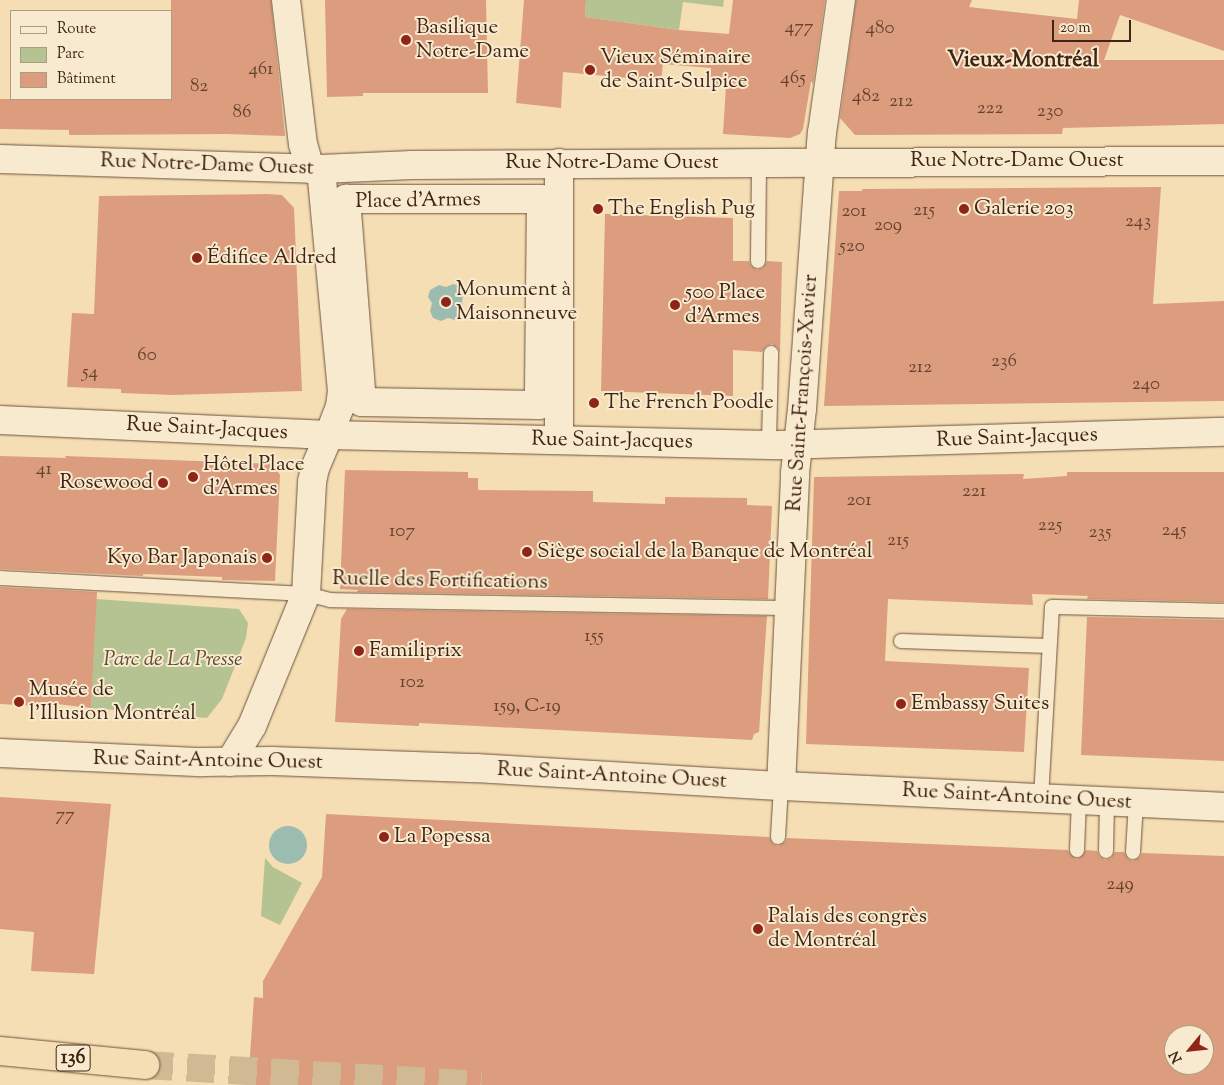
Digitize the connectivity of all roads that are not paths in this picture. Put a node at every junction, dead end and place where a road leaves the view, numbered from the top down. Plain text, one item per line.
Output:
1 (286, 0) edge
2 (840, 0) edge
3 (0, 159) edge
4 (1224, 161) edge
5 (758, 162) junction
6 (820, 162) junction
7 (560, 163) junction
8 (316, 169) junction
9 (758, 261) dead end
10 (771, 353) dead end
11 (539, 405) joint
12 (0, 420) edge
13 (1224, 432) edge
14 (328, 435) junction
15 (559, 440) junction
16 (769, 444) junction
17 (798, 444) junction
18 (0, 578) edge
19 (306, 594) junction
20 (790, 608) junction
21 (1224, 611) edge
22 (901, 641) dead end
23 (1049, 646) junction
24 (0, 753) edge
25 (230, 762) junction
26 (781, 786) junction
27 (1040, 798) junction
28 (1079, 801) junction
29 (1107, 802) junction
30 (1136, 804) junction
31 (1224, 807) edge
32 (778, 838) dead end
33 (1077, 850) dead end
34 (1106, 851) dead end
35 (1133, 852) dead end
36 (0, 1051) edge
37 (145, 1065) tunnel mouth

1 - 8 street, Place d'Armes
2 - 6 street, Rue Saint-François-Xavier
3 - 8 street, Rue Notre-Dame Ouest
4 - 6 street, Rue Notre-Dame Ouest
5 - 6 street, Rue Notre-Dame Ouest
5 - 7 street, Rue Notre-Dame Ouest
5 - 9 lane
6 - 17 street, Rue Saint-François-Xavier
7 - 8 street, Rue Notre-Dame Ouest
7 - 15 street
8 - 14 street, Place d'Armes
10 - 16 lane
11 - 11 street, Place d'Armes
12 - 14 street, Rue Saint-Jacques
13 - 17 street, Rue Saint-Jacques
14 - 15 street, Rue Saint-Jacques
14 - 19 street, Place d'Armes
15 - 16 street, Rue Saint-Jacques
16 - 17 street, Rue Saint-Jacques
17 - 20 street, Rue Saint-François-Xavier
18 - 19 lane, Ruelle des Fortifications
19 - 20 lane, Ruelle des Fortifications
19 - 25 street, Place d'Armes
20 - 26 street, Rue Saint-François-Xavier
21 - 23 lane
22 - 23 lane
23 - 27 lane
24 - 25 street, Rue Saint-Antoine Ouest
25 - 26 street, Rue Saint-Antoine Ouest
26 - 27 street, Rue Saint-Antoine Ouest
26 - 32 lane
27 - 28 street, Rue Saint-Antoine Ouest
28 - 29 street, Rue Saint-Antoine Ouest
28 - 33 lane
29 - 30 street, Rue Saint-Antoine Ouest
29 - 34 lane
30 - 31 street, Rue Saint-Antoine Ouest
30 - 35 lane
36 - 37 highway, 136

